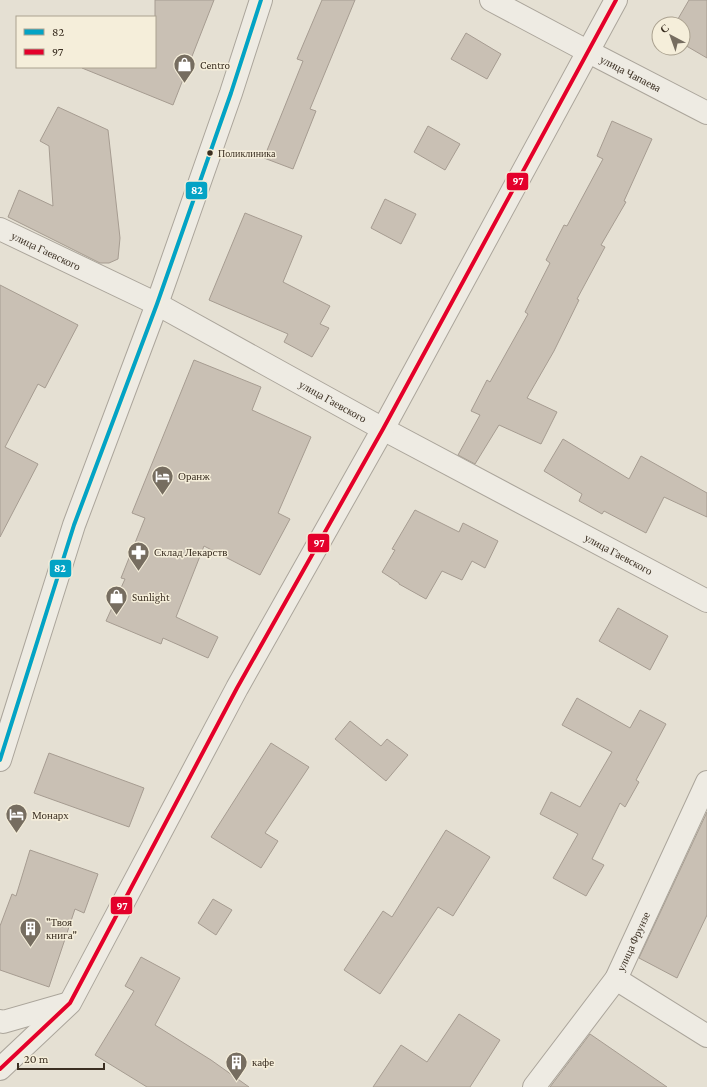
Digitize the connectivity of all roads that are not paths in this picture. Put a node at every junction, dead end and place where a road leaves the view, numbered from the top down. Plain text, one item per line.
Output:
1 (261, 0) edge
2 (490, 0) edge
3 (616, 0) edge
4 (587, 51) junction
5 (707, 113) edge
6 (0, 229) edge
7 (158, 304) junction
8 (384, 429) junction
9 (707, 601) edge
10 (1, 751) edge
11 (707, 782) edge
12 (616, 979) junction
13 (70, 1003) junction
14 (0, 1021) edge
15 (707, 1036) edge
16 (0, 1069) edge
17 (534, 1087) edge

1 - 7 street
2 - 4 street, улица Чапаева
3 - 4 street
4 - 5 street, улица Чапаева
4 - 8 street
6 - 7 street, улица Гаевского
7 - 8 street, улица Гаевского
7 - 10 street
8 - 9 street, улица Гаевского
8 - 13 street
11 - 12 street, улица Фрунзе
12 - 15 street
12 - 17 street, улица Фрунзе
13 - 14 street
13 - 16 street

